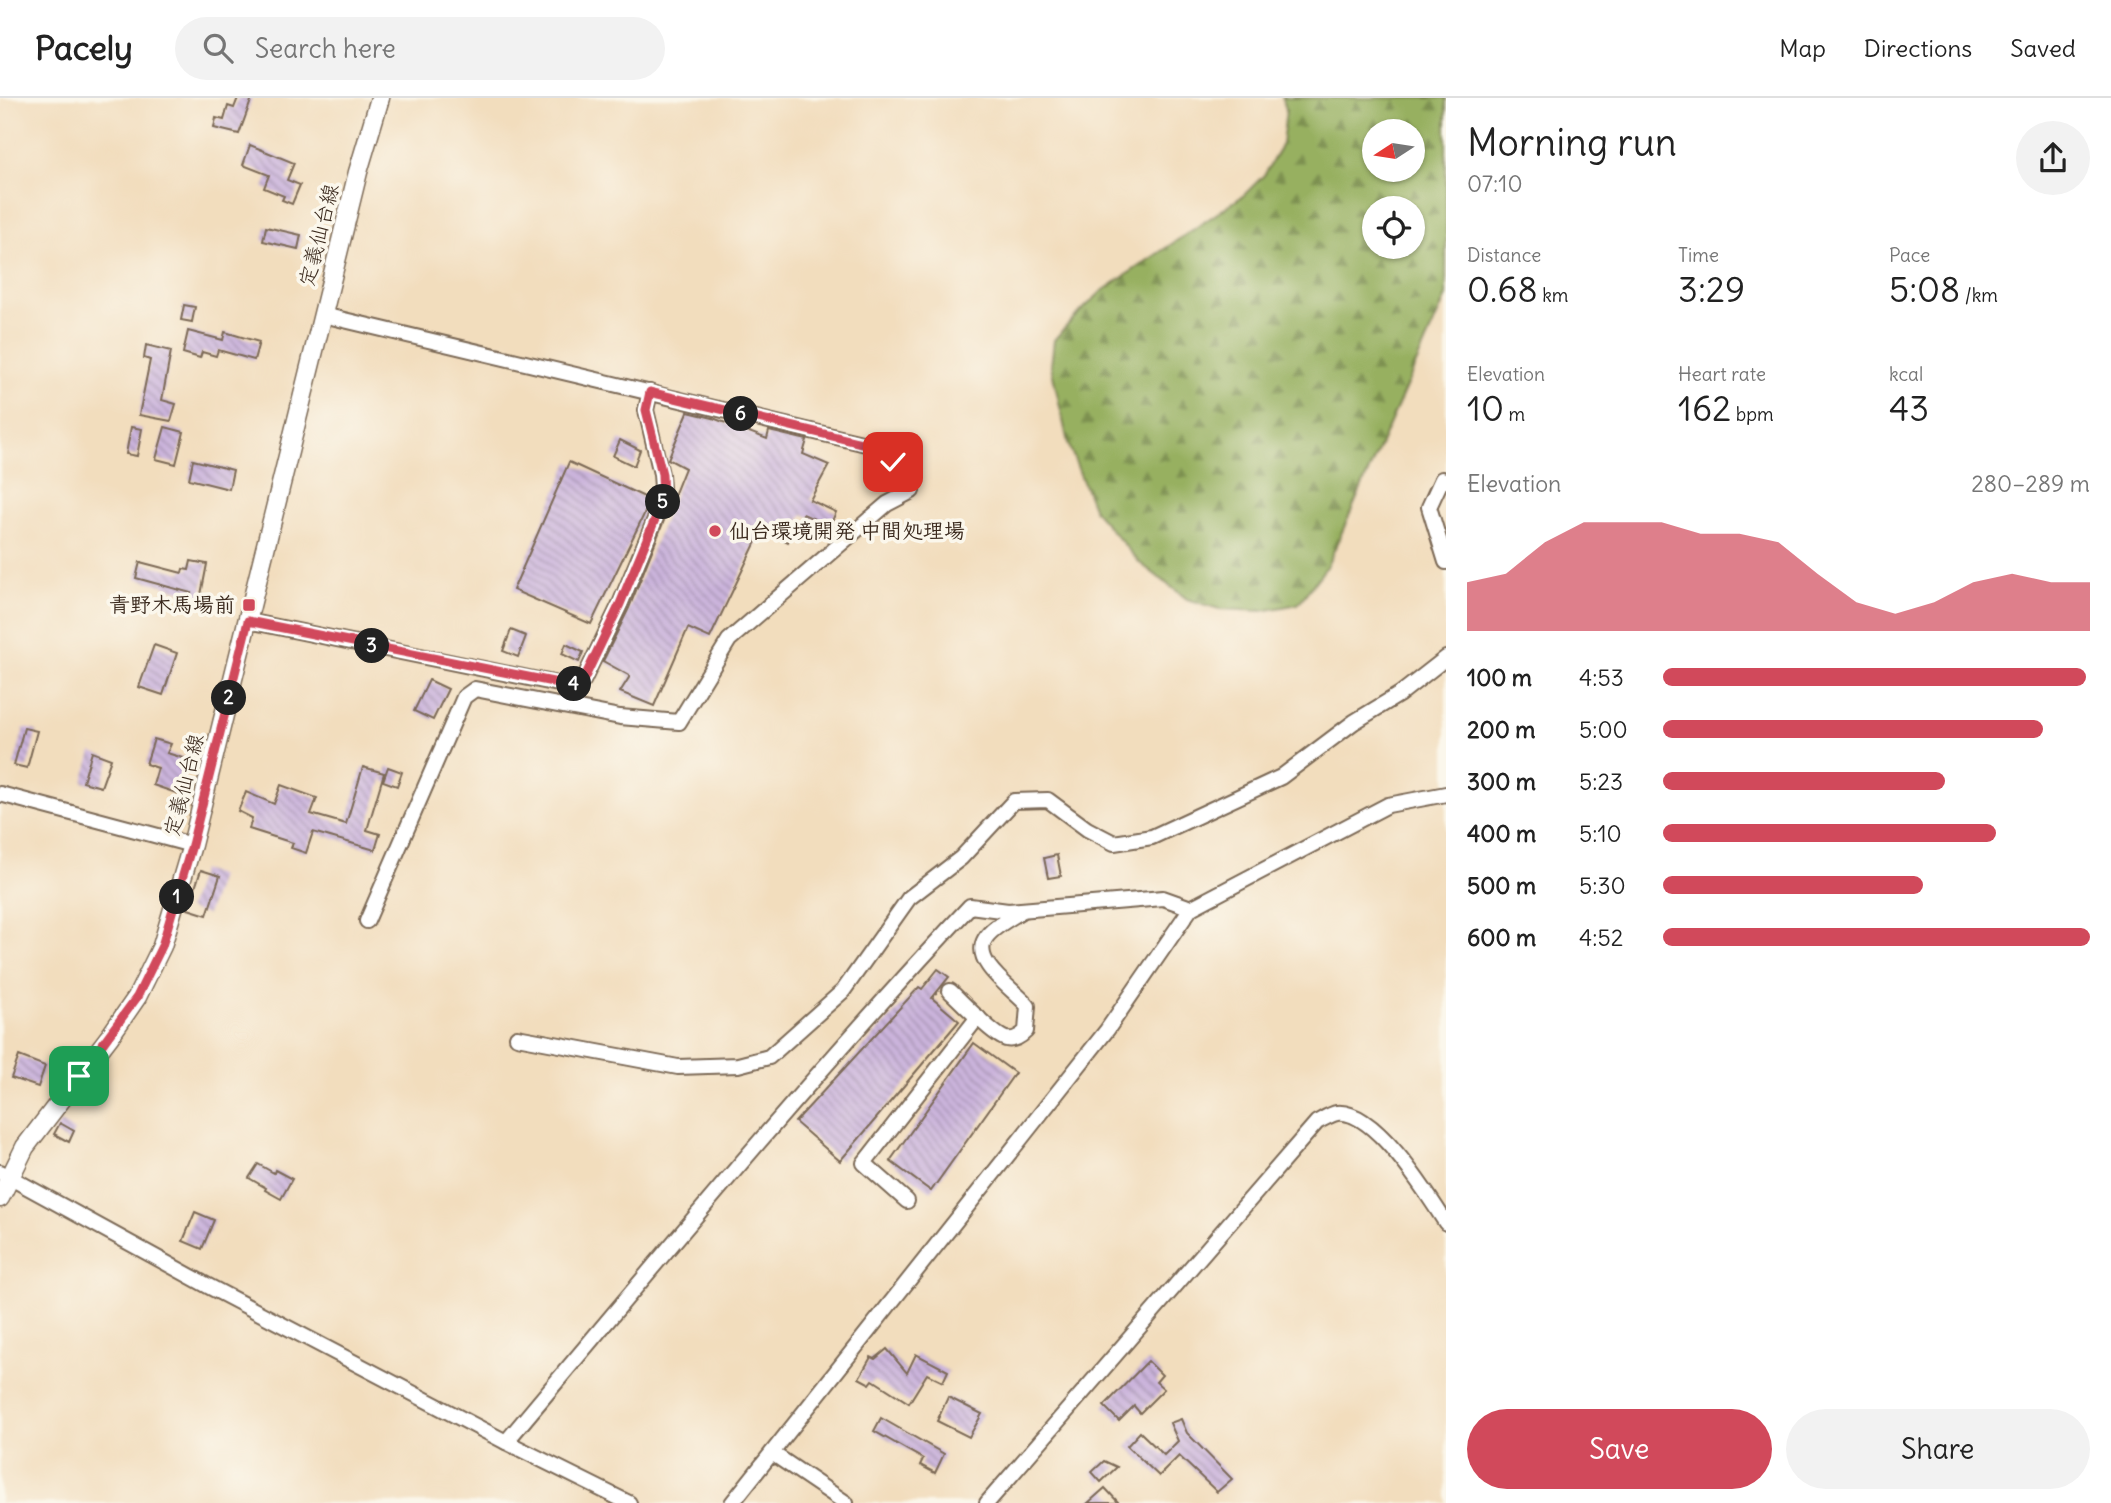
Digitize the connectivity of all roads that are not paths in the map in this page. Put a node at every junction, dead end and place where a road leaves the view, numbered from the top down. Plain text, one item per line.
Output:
1 (380, 98) edge
2 (323, 315) junction
3 (650, 392) junction
4 (1446, 481) edge
5 (1446, 562) edge
6 (248, 621) junction
7 (1446, 658) edge
8 (0, 794) edge
9 (1446, 794) edge
10 (192, 845) junction
11 (1191, 908) junction
12 (1022, 910) junction
13 (367, 921) dead end
14 (950, 991) dead end
15 (978, 1017) junction
16 (517, 1037) dead end
17 (6, 1175) edge
18 (0, 1198) edge
19 (907, 1200) dead end
20 (1446, 1223) edge
21 (506, 1442) junction
22 (772, 1453) junction
23 (629, 1503) edge
24 (733, 1503) edge
25 (846, 1503) edge
26 (987, 1503) edge

1 - 2 main road, 定義仙台線
2 - 3 street
2 - 6 main road, 定義仙台線
3 - 6 street
3 - 13 street
4 - 5 street
6 - 10 main road, 定義仙台線
7 - 16 street
8 - 10 street
9 - 11 street
10 - 17 main road, 定義仙台線
11 - 12 street
11 - 22 street
12 - 15 street
12 - 21 street
14 - 15 street
15 - 19 street
17 - 18 main road, 定義仙台線
17 - 21 street
20 - 26 street
21 - 23 street
22 - 24 street
22 - 25 street

